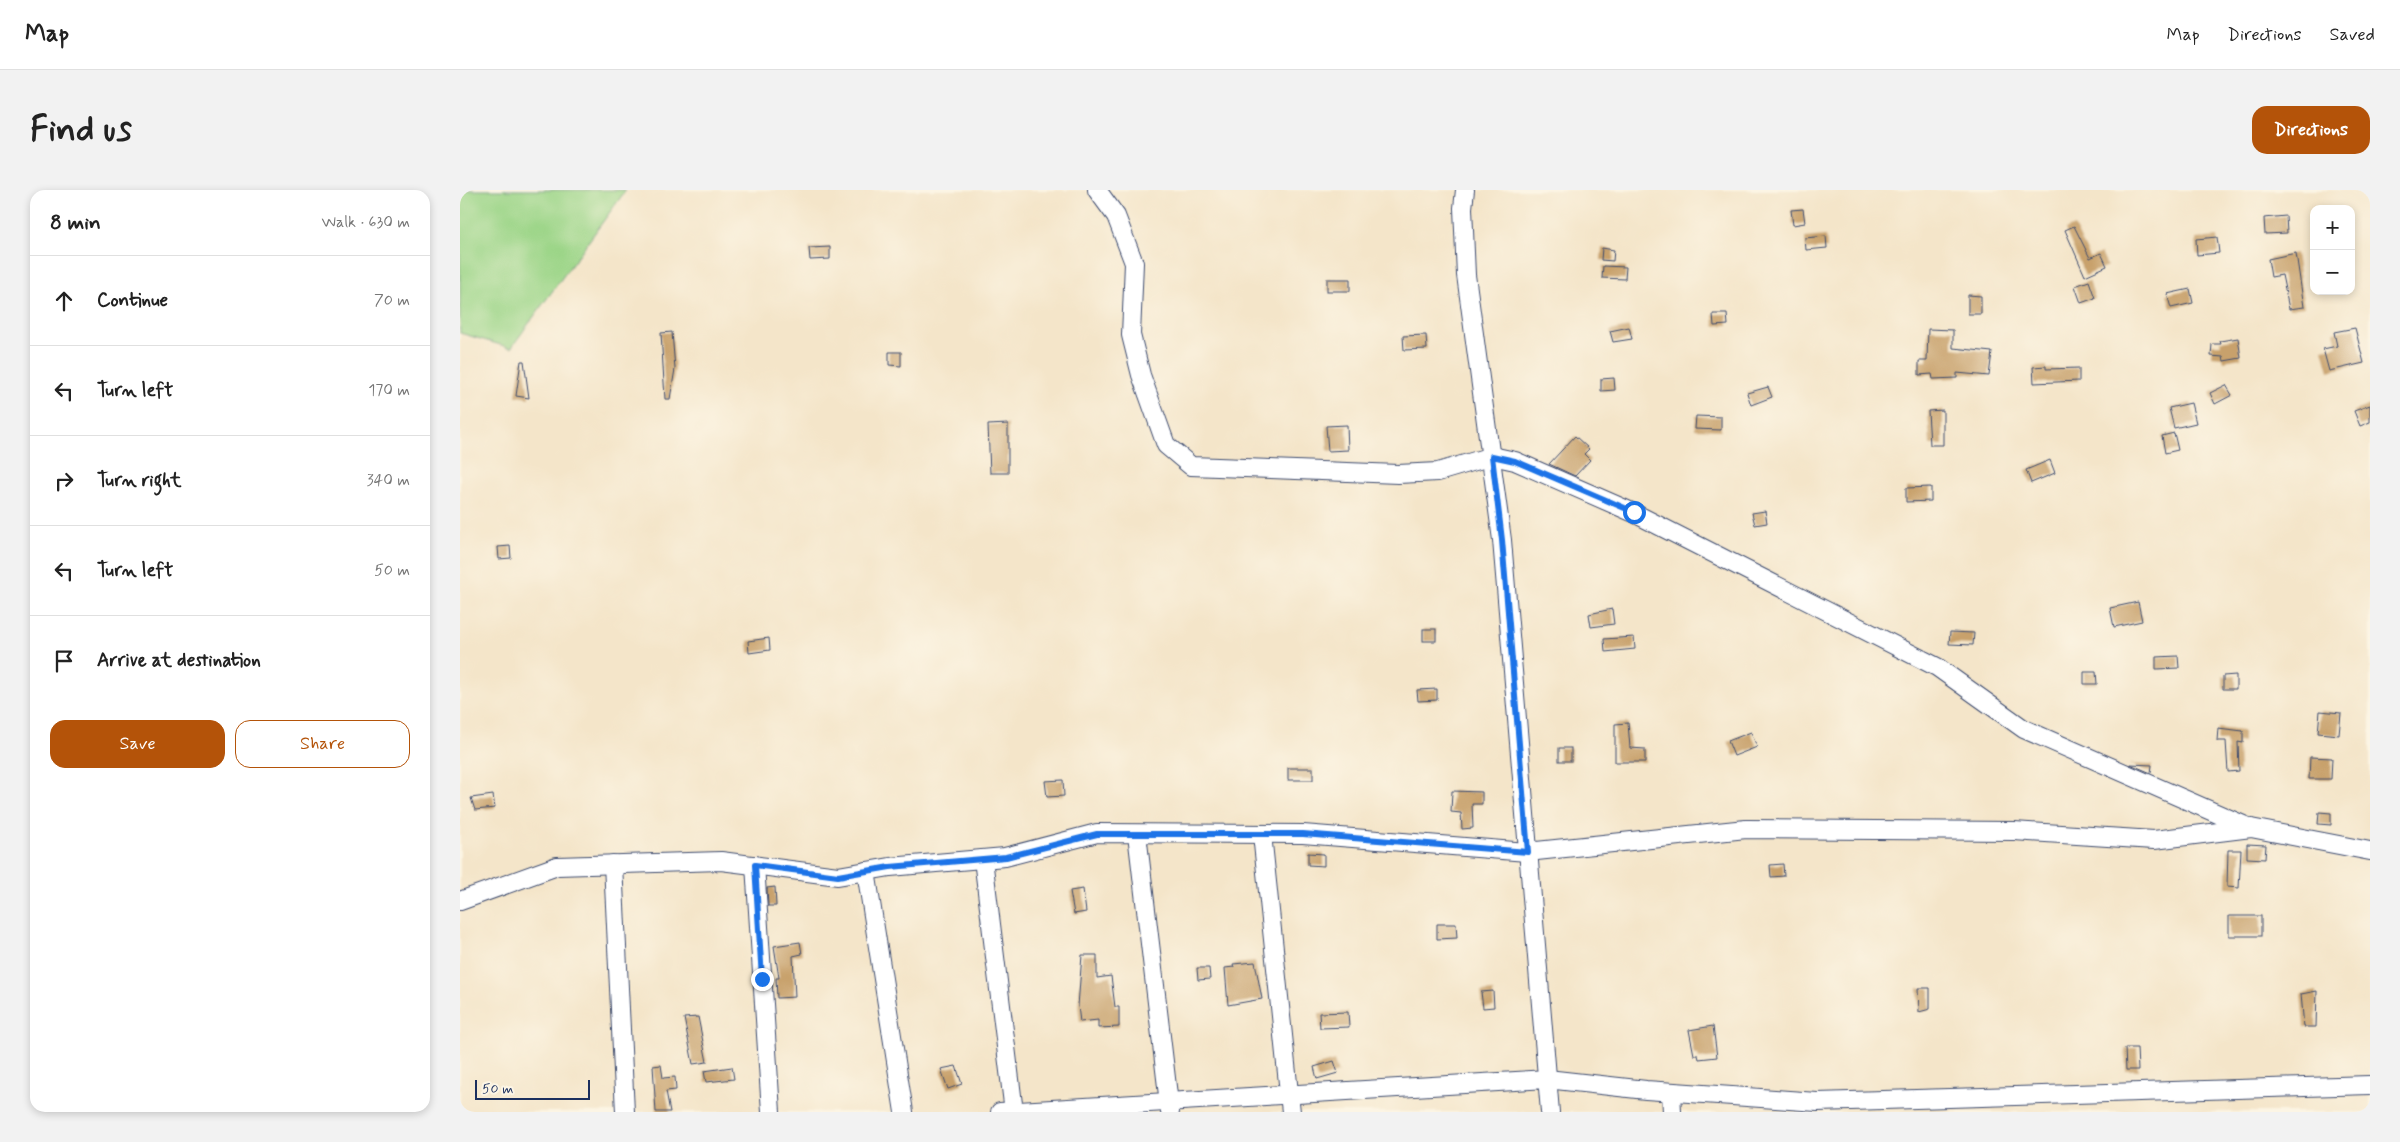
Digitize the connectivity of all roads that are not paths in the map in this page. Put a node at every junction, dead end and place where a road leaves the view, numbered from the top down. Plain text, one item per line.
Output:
1 (1096, 190) edge
2 (1465, 190) edge
3 (1492, 456) junction
4 (2251, 828) junction
5 (1137, 834) junction
6 (1262, 834) junction
7 (2370, 850) edge
8 (1528, 852) junction
9 (984, 859) junction
10 (613, 864) junction
11 (755, 865) junction
12 (866, 871) junction
13 (460, 901) edge
14 (1547, 1079) junction
15 (2370, 1085) edge
16 (1671, 1092) junction
17 (1290, 1103) edge
18 (1170, 1107) edge
19 (625, 1112) edge
20 (771, 1112) edge
21 (904, 1112) edge
22 (1009, 1112) edge
23 (1550, 1112) edge
24 (1672, 1112) edge

1 - 3 street
2 - 3 street
3 - 4 street
3 - 8 street
4 - 7 street
4 - 8 street
5 - 6 street
5 - 9 street
5 - 18 street
6 - 8 street
6 - 17 street
8 - 14 street
9 - 12 street
9 - 22 street
10 - 11 street
10 - 13 street
10 - 19 street
11 - 12 street
11 - 20 street
12 - 21 street
14 - 16 street
14 - 17 street
14 - 23 street
15 - 16 street
16 - 24 street
17 - 18 street
18 - 22 street

